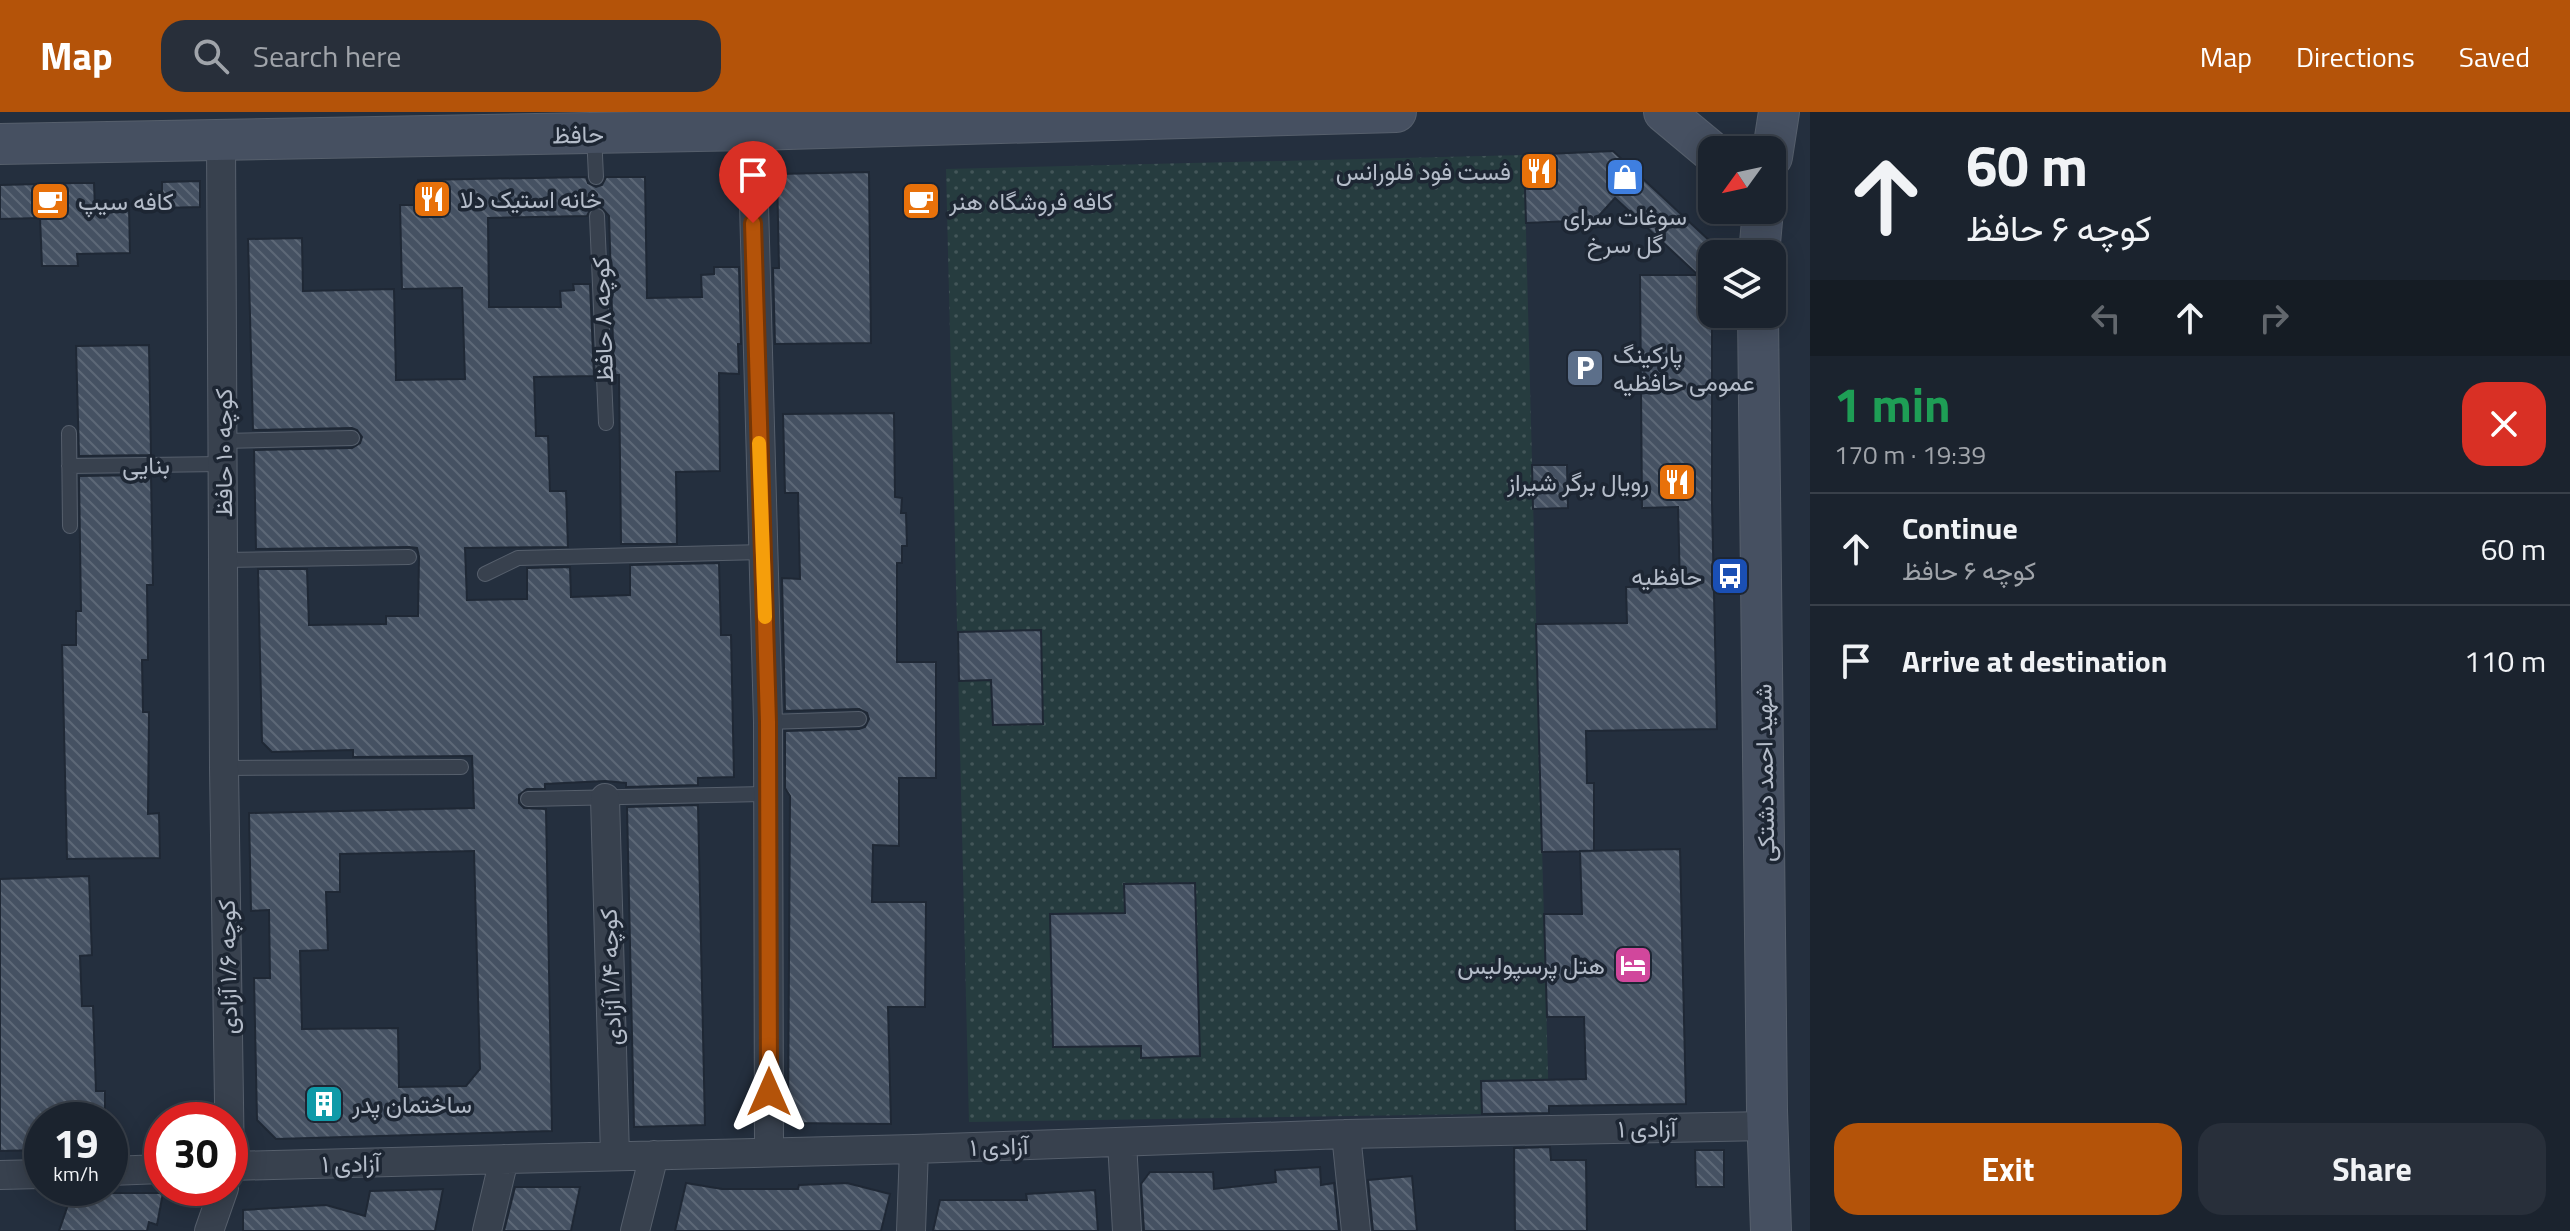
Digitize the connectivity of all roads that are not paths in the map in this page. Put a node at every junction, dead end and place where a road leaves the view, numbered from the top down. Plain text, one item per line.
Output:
1 (1396, 112) edge
2 (1664, 112) edge
3 (1779, 112) edge
4 (752, 130) junction
5 (594, 134) junction
6 (1775, 136) edge
7 (221, 139) junction
8 (1698, 140) edge
9 (0, 144) edge
10 (596, 177) dead end
11 (597, 216) dead end
12 (1758, 328) edge
13 (606, 423) dead end
14 (69, 433) dead end
15 (352, 438) dead end
16 (223, 453) junction
17 (69, 466) junction
18 (70, 526) dead end
19 (763, 552) junction
20 (409, 557) dead end
21 (223, 560) junction
22 (485, 574) dead end
23 (859, 719) dead end
24 (768, 722) junction
25 (461, 767) dead end
26 (224, 768) junction
27 (768, 794) junction
28 (605, 798) junction
29 (528, 799) dead end
30 (228, 1102) edge
31 (1768, 1126) junction
32 (1346, 1134) junction
33 (1122, 1142) junction
34 (914, 1149) junction
35 (769, 1151) junction
36 (654, 1155) junction
37 (615, 1156) junction
38 (504, 1159) junction
39 (248, 1171) edge
40 (24, 1174) edge
41 (0, 1175) edge
42 (217, 1206) edge
43 (209, 1231) edge
44 (487, 1231) edge
45 (635, 1231) edge
46 (911, 1231) edge
47 (1127, 1231) edge
48 (1356, 1231) edge
49 (1771, 1231) edge

1 - 4 main road, حافظ
2 - 8 main road
3 - 6 main road
4 - 5 main road, حافظ
4 - 19 street
5 - 7 main road, حافظ
5 - 10 lane
7 - 9 main road, حافظ
7 - 16 street, کوچه ۱۰ حافظ
11 - 13 lane, کوچه ۸ حافظ
12 - 31 main road, شهید احمد دشتکی
14 - 17 lane
15 - 16 lane, بنایی
16 - 17 lane, بنایی
16 - 21 street, کوچه ۱۰ حافظ
17 - 18 lane
19 - 22 lane
19 - 24 street
20 - 21 lane
21 - 26 street, کوچه ۱۰ حافظ
23 - 24 lane
24 - 27 street
25 - 26 lane
26 - 30 street, کوچه ۱/۶ آزادی
27 - 28 lane
27 - 35 street
28 - 29 lane
28 - 37 street, کوچه ۱/۴ آزادی
31 - 32 street, آزادی ۱
31 - 49 main road, شهید احمد دشتکی
32 - 33 street, آزادی ۱
32 - 48 street
33 - 34 street, آزادی ۱
33 - 47 street
34 - 35 street, آزادی ۱
34 - 46 street
35 - 36 street, آزادی ۱
36 - 37 street, آزادی ۱
36 - 45 street
37 - 38 street, آزادی ۱
38 - 39 street, آزادی ۱
38 - 44 street
40 - 41 street
42 - 43 street

